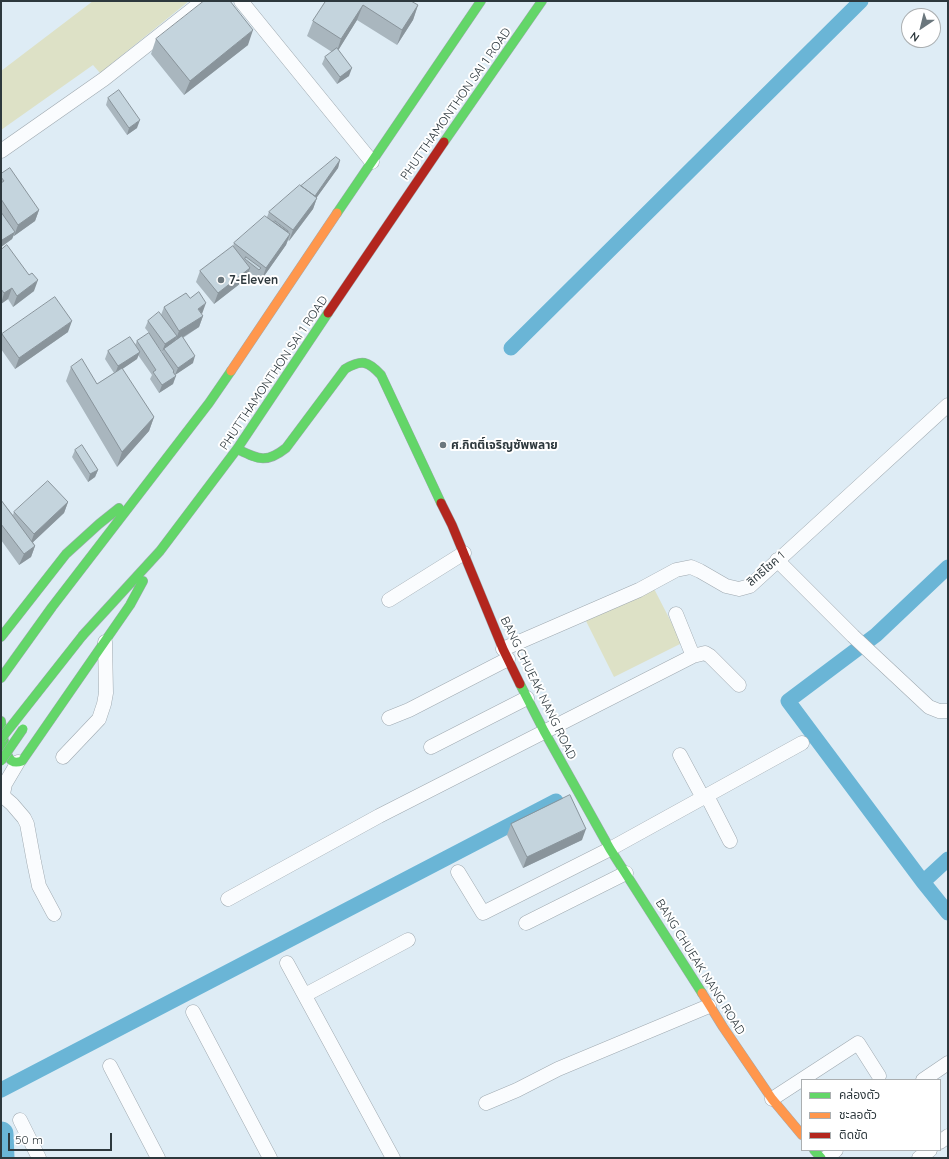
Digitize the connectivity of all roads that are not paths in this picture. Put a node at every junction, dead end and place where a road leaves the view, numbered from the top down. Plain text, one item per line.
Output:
1 (203, 1) edge
2 (241, 1) edge
3 (481, 1) edge
4 (542, 1) edge
5 (1, 151) edge
6 (372, 162) junction
7 (948, 405) edge
8 (237, 449) junction
9 (144, 488) junction
10 (160, 551) junction
11 (464, 553) junction
12 (777, 560) junction
13 (389, 600) dead end
14 (676, 614) dead end
15 (1, 637) edge
16 (105, 642) junction
17 (506, 654) junction
18 (693, 656) junction
19 (52, 676) junction
20 (1, 678) edge
21 (739, 685) dead end
22 (527, 698) junction
23 (948, 711) edge
24 (389, 718) dead end
25 (1, 721) edge
26 (544, 731) junction
27 (1, 739) edge
28 (802, 743) dead end
29 (432, 747) dead end
30 (680, 755) dead end
31 (63, 757) dead end
32 (1, 762) edge
33 (18, 762) junction
34 (705, 797) junction
35 (730, 841) dead end
36 (610, 849) junction
37 (458, 872) dead end
38 (626, 873) junction
39 (228, 899) dead end
40 (54, 914) dead end
41 (526, 923) dead end
42 (408, 940) dead end
43 (287, 964) dead end
44 (305, 995) junction
45 (710, 1006) junction
46 (193, 1012) dead end
47 (948, 1063) edge
48 (110, 1066) dead end
49 (879, 1076) dead end
50 (803, 1079) edge
51 (924, 1079) edge
52 (801, 1080) edge
53 (772, 1099) junction
54 (486, 1103) dead end
55 (20, 1120) dead end
56 (801, 1135) edge
57 (835, 1151) edge
58 (929, 1151) edge
59 (39, 1158) edge
60 (158, 1158) edge
61 (270, 1158) edge
62 (393, 1158) edge
63 (826, 1158) edge
64 (919, 1158) edge

1 - 5 street
2 - 6 street
3 - 6 main road
4 - 8 main road, PHUTTHAMONTHON SAI 1 ROAD
6 - 9 main road
7 - 12 street, สิทธิโชค 1
8 - 10 main road, PHUTTHAMONTHON SAI 1 ROAD
8 - 11 main road, BANG CHUEAK NANG ROAD
9 - 15 main road
9 - 20 main road
10 - 16 main road
10 - 19 main road, PHUTTHAMONTHON SAI 1 ROAD, bridge
11 - 13 street
11 - 17 main road, BANG CHUEAK NANG ROAD
12 - 17 street, สิทธิโชค 1
12 - 23 street
14 - 18 street
16 - 31 street
16 - 33 main road
17 - 22 main road, BANG CHUEAK NANG ROAD
17 - 24 street, สิทธิโชค 1
18 - 21 street
18 - 26 street
19 - 27 main road, PHUTTHAMONTHON SAI 1 ROAD, bridge
19 - 32 main road, bridge
22 - 26 main road, BANG CHUEAK NANG ROAD
22 - 29 street
25 - 33 main road
26 - 36 main road, BANG CHUEAK NANG ROAD
26 - 39 street
28 - 34 street
30 - 34 street
33 - 40 street
34 - 35 street
34 - 36 street
36 - 37 street
36 - 38 main road, BANG CHUEAK NANG ROAD
38 - 41 street
38 - 45 main road, BANG CHUEAK NANG ROAD
42 - 44 street
43 - 44 street
44 - 62 street
45 - 53 main road, BANG CHUEAK NANG ROAD
45 - 54 street
46 - 61 street
47 - 51 street
48 - 60 street
49 - 50 street
52 - 53 street
53 - 56 main road, BANG CHUEAK NANG ROAD
55 - 59 street
57 - 63 street
58 - 64 street

